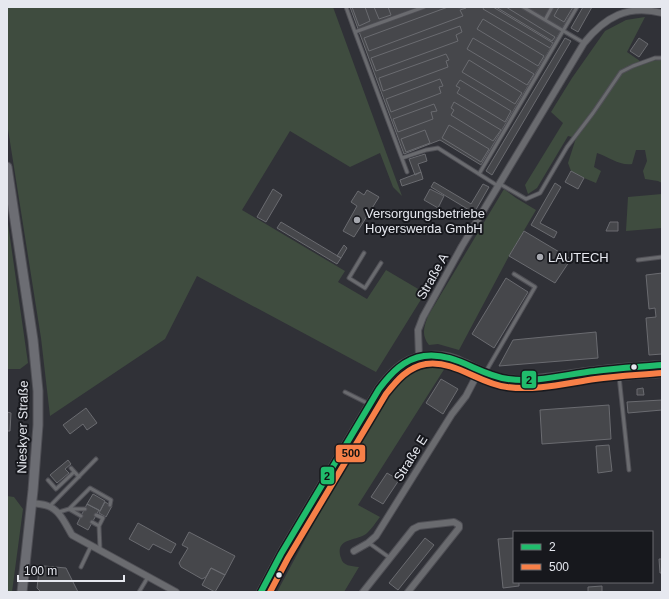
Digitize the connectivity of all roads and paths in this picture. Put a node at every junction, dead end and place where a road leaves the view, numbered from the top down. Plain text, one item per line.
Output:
1 (346, 7) edge
2 (424, 7) edge
3 (552, 7) edge
4 (577, 7) edge
5 (525, 8) edge
6 (662, 13) edge
7 (545, 20) junction
8 (563, 31) junction
9 (355, 32) junction
10 (584, 43) junction
11 (662, 58) edge
12 (402, 158) junction
13 (7, 167) edge
14 (407, 172) dead end
15 (479, 174) junction
16 (499, 185) junction
17 (364, 253) dead end
18 (662, 257) edge
19 (638, 260) dead end
20 (380, 263) dead end
21 (514, 274) dead end
22 (419, 357) junction
23 (662, 364) edge
24 (482, 372) junction
25 (662, 373) edge
26 (619, 376) junction
27 (558, 377) junction
28 (346, 392) dead end
29 (370, 404) junction
30 (96, 459) dead end
31 (70, 468) dead end
32 (629, 470) dead end
33 (74, 472) junction
34 (79, 477) junction
35 (48, 480) dead end
36 (32, 503) junction
37 (110, 505) dead end
38 (50, 506) junction
39 (85, 509) dead end
40 (69, 510) junction
41 (58, 512) junction
42 (96, 515) dead end
43 (81, 516) dead end
44 (92, 522) dead end
45 (99, 526) junction
46 (368, 542) junction
47 (91, 546) junction
48 (100, 551) junction
49 (354, 551) dead end
50 (390, 558) junction
51 (81, 567) dead end
52 (148, 577) junction
53 (22, 592) edge
54 (139, 592) edge
55 (176, 592) edge
56 (261, 592) edge
57 (363, 592) edge
58 (408, 592) edge

1 - 9 lane
2 - 9 lane
3 - 7 lane
4 - 8 lane
5 - 7 lane
6 - 10 street, Straße A
7 - 8 lane
8 - 10 lane
8 - 15 lane
9 - 12 lane
10 - 16 street, Straße A
11 - 16 lane
12 - 14 lane
12 - 15 lane
13 - 36 main road, Nieskyer Straße
15 - 16 lane
16 - 22 street, Straße A
17 - 20 lane
18 - 19 lane
21 - 24 lane
22 - 24 street
22 - 29 street
23 - 27 street
24 - 27 street
24 - 46 street, Straße E
25 - 26 street
26 - 27 street
26 - 32 lane
28 - 29 lane
29 - 56 street
30 - 34 lane
31 - 33 lane
33 - 34 lane
33 - 35 lane
34 - 38 lane
36 - 38 street
36 - 53 main road, Nieskyer Straße
37 - 40 lane
38 - 41 street
39 - 40 lane
40 - 41 lane
40 - 43 lane
41 - 47 street
42 - 45 lane
44 - 45 lane
45 - 48 lane
46 - 49 street, Straße E
46 - 50 lane
47 - 48 street
47 - 51 lane
48 - 52 street
50 - 57 street
50 - 58 street
52 - 54 lane
52 - 55 street

